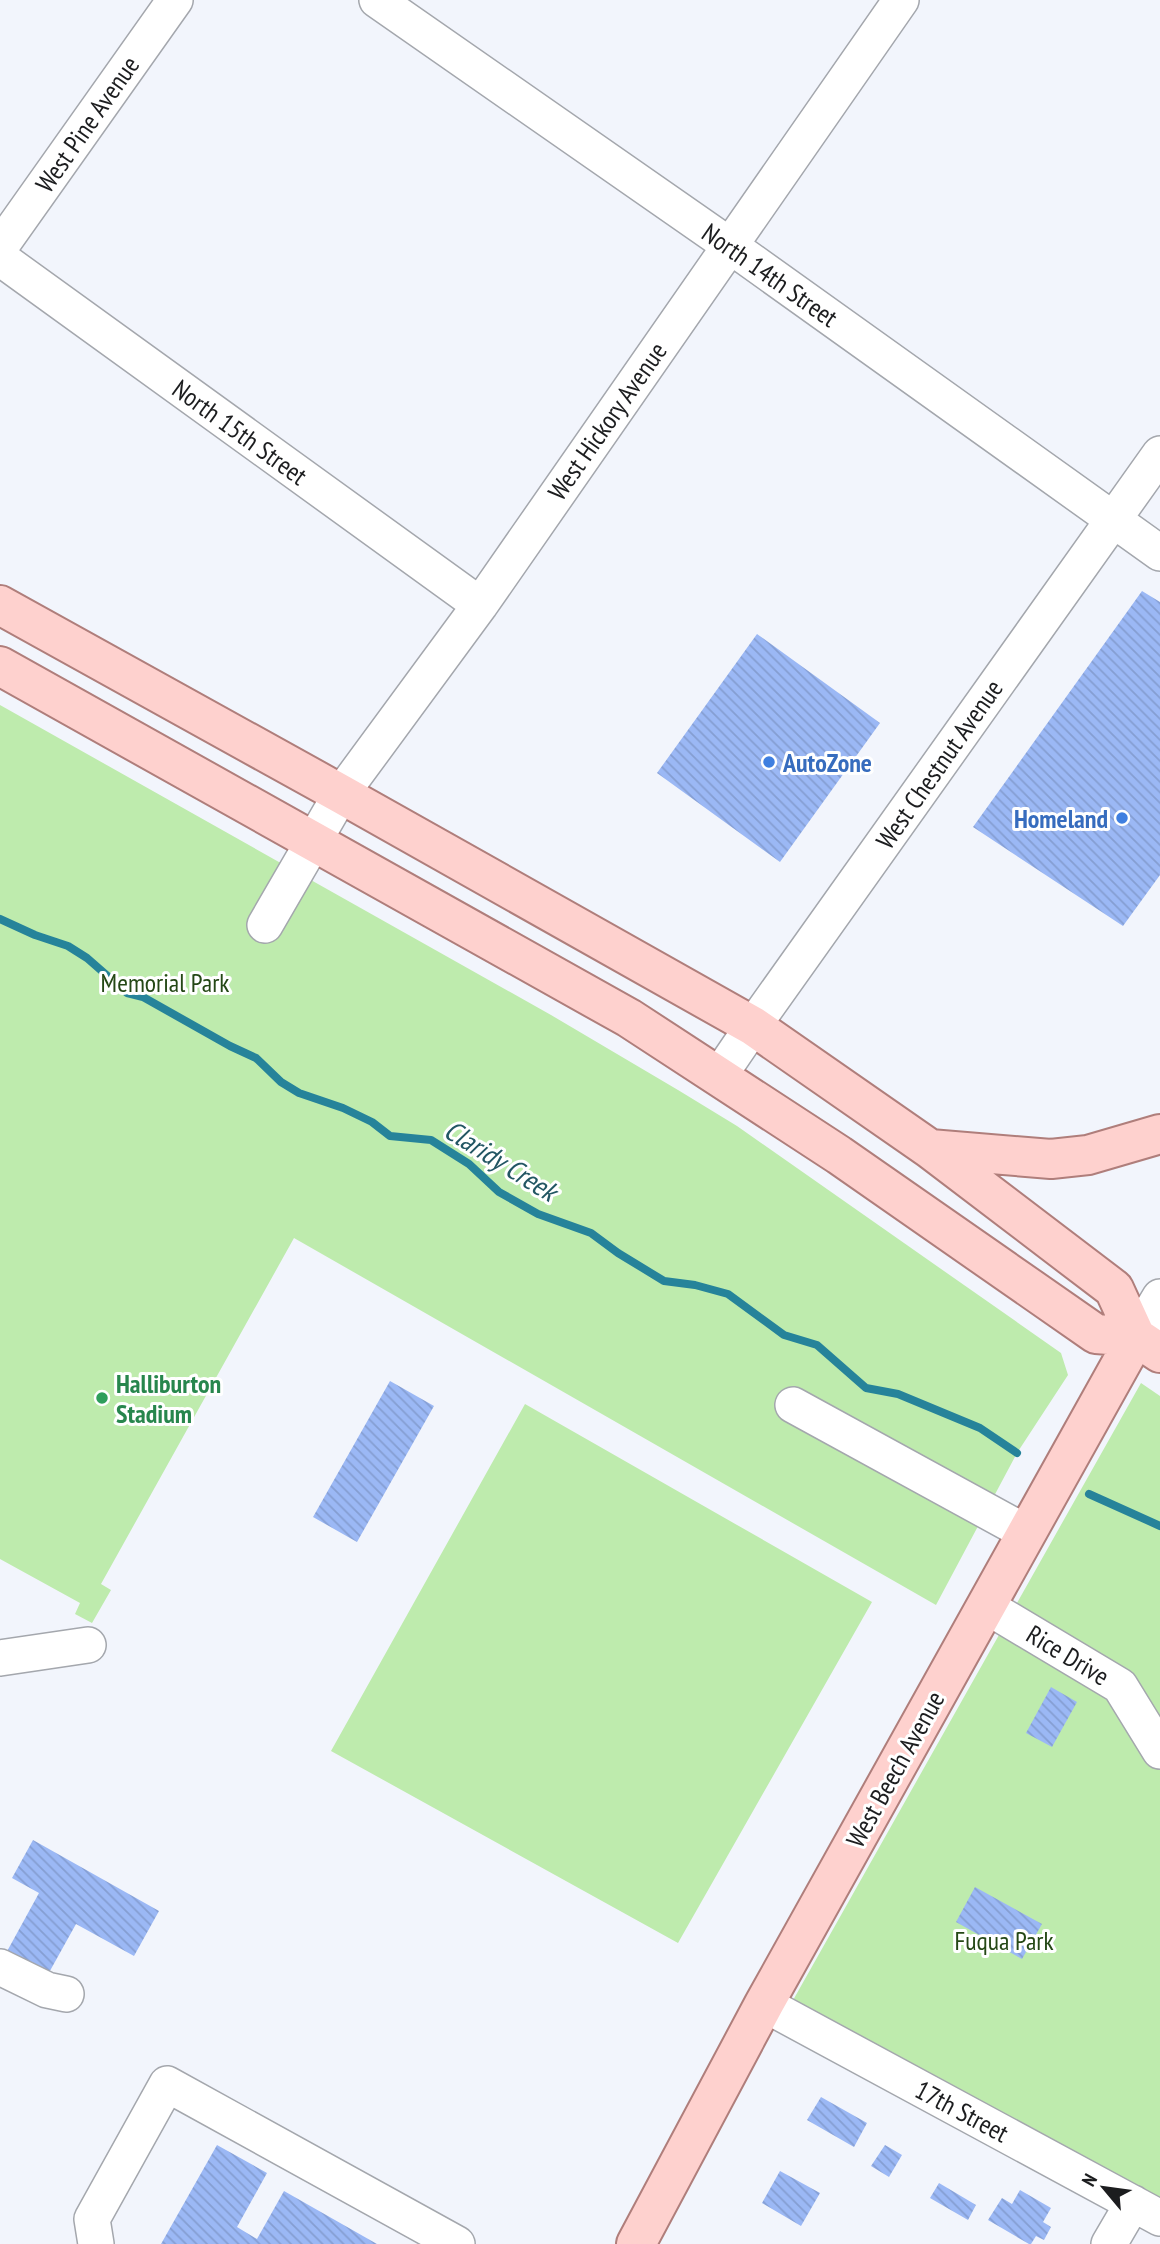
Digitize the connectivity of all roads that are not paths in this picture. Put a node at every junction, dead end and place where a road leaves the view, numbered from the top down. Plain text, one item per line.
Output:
1 (175, 0) edge
2 (377, 0) edge
3 (901, 0) edge
4 (729, 246) junction
5 (0, 247) edge
6 (0, 258) edge
7 (1160, 454) edge
8 (1112, 520) junction
9 (1160, 553) edge
10 (0, 605) edge
11 (480, 605) junction
12 (0, 666) edge
13 (341, 794) junction
14 (314, 843) junction
15 (265, 925) dead end
16 (753, 1026) junction
17 (719, 1076) junction
18 (1160, 1134) edge
19 (930, 1149) junction
20 (1160, 1297) edge
21 (1148, 1345) edge
22 (793, 1405) dead end
23 (1027, 1533) junction
24 (986, 1606) junction
25 (88, 1645) dead end
26 (0, 1658) edge
27 (1160, 1751) edge
28 (0, 1967) edge
29 (66, 1994) dead end
30 (764, 2004) junction
31 (1147, 2210) edge
32 (96, 2244) edge
33 (457, 2244) edge
34 (636, 2244) edge
35 (1109, 2244) edge

1 - 5 street, West Pine Avenue
2 - 4 street, North 14th Street
3 - 4 street, West Hickory Avenue
4 - 8 street, North 14th Street
4 - 11 street, West Hickory Avenue
6 - 11 street, North 15th Street
7 - 8 street, West Chestnut Avenue
8 - 9 street, North 14th Street
8 - 16 street, West Chestnut Avenue
10 - 13 main road
11 - 13 street, West Hickory Avenue
12 - 14 main road
13 - 14 street, West Hickory Avenue
13 - 16 main road
14 - 15 street, West Hickory Avenue
14 - 17 main road
16 - 17 street, West Chestnut Avenue
16 - 19 main road
17 - 21 main road
18 - 19 main road
19 - 21 main road
20 - 21 street, West Beech Avenue
21 - 23 main road, West Beech Avenue
22 - 23 street
23 - 24 main road, West Beech Avenue
24 - 27 street, Rice Drive
24 - 30 main road, West Beech Avenue
25 - 26 street
28 - 29 street
30 - 31 street, 17th Street
30 - 34 main road, West Beech Avenue
31 - 35 street
32 - 33 street

